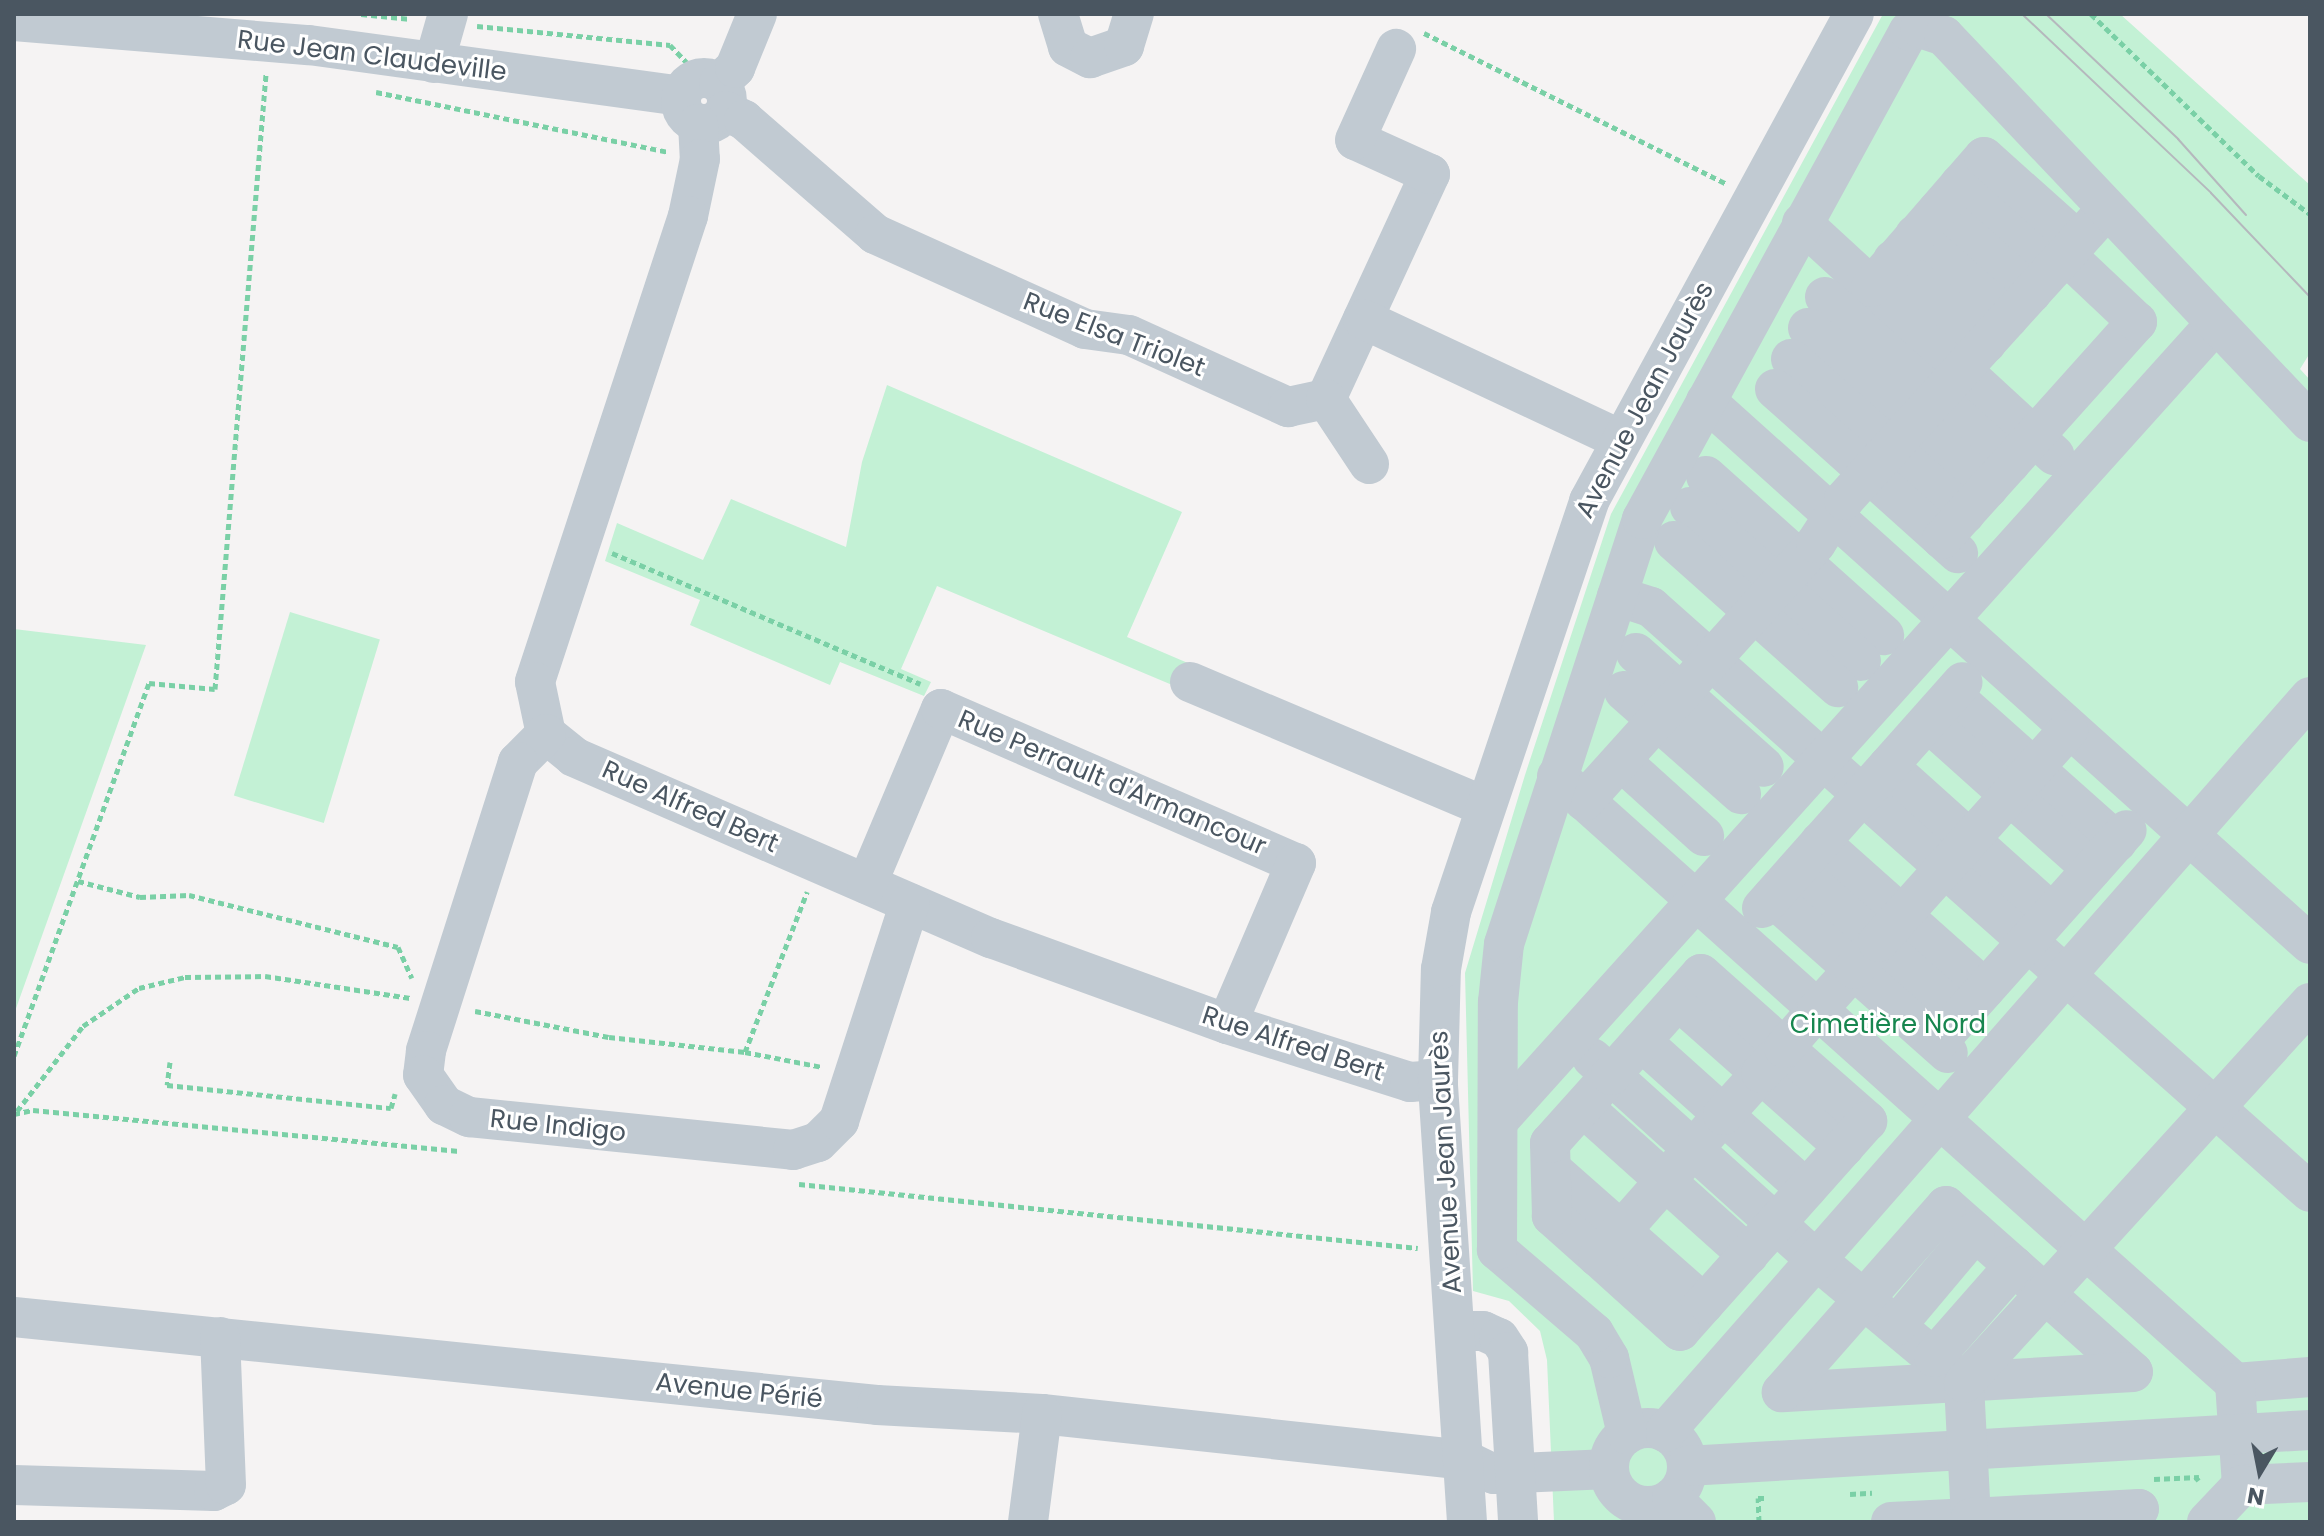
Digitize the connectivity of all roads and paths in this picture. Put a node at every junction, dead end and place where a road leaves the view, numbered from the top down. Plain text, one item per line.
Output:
1 (448, 14) edge
2 (757, 14) edge
3 (1058, 14) edge
4 (1134, 14) edge
5 (1854, 14) edge
6 (2091, 14) edge
7 (14, 21) edge
8 (491, 27) dead end
9 (1405, 39) joint
10 (434, 63) junction
11 (267, 69) dead end
12 (703, 109) junction
13 (483, 114) dead end
14 (1753, 197) junction
15 (2107, 209) junction
16 (2310, 214) edge
17 (1802, 223) junction
18 (1915, 235) junction
19 (1363, 319) junction
20 (2215, 324) junction
21 (1981, 348) junction
22 (1326, 399) junction
23 (1706, 401) junction
24 (2310, 422) edge
25 (1619, 439) junction
26 (1369, 464) dead end
27 (2078, 476) junction
28 (1983, 499) junction
29 (1832, 517) junction
30 (582, 540) junction
31 (1617, 596) junction
32 (1768, 596) junction
33 (1947, 622) junction
34 (1636, 653) dead end
35 (1711, 660) junction
36 (1190, 682) dead end
37 (2310, 697) edge
38 (941, 709) junction
39 (1641, 719) junction
40 (2068, 730) junction
41 (546, 734) junction
42 (1916, 735) junction
43 (1823, 760) junction
44 (1571, 789) junction
45 (1483, 806) junction
46 (1989, 819) junction
47 (2185, 837) junction
48 (819, 863) junction
49 (1797, 868) junction
50 (78, 881) junction
51 (2081, 882) junction
52 (867, 884) junction
53 (1697, 901) junction
54 (910, 903) junction
55 (1888, 931) junction
56 (2310, 944) edge
57 (2064, 974) junction
58 (1705, 1001) junction
59 (2310, 1003) edge
60 (431, 1008) junction
61 (1817, 1010) junction
62 (1966, 1014) junction
63 (1227, 1024) junction
64 (1571, 1040) junction
65 (745, 1052) junction
66 (14, 1056) edge
67 (1772, 1060) junction
68 (170, 1062) dead end
69 (1666, 1064) junction
70 (853, 1074) junction
71 (1611, 1075) junction
72 (1438, 1080) junction
73 (400, 1081) dead end
74 (2216, 1108) junction
75 (17, 1111) dead end
76 (1723, 1115) junction
77 (1936, 1119) junction
78 (1498, 1121) junction
79 (1840, 1121) junction
80 (1608, 1129) junction
81 (1694, 1149) junction
82 (1782, 1167) junction
83 (1665, 1181) junction
84 (2310, 1192) edge
85 (1776, 1223) junction
86 (1975, 1232) junction
87 (1723, 1233) junction
88 (1610, 1244) junction
89 (2087, 1252) junction
90 (1814, 1258) junction
91 (2014, 1266) junction
92 (1936, 1278) junction
93 (2046, 1295) junction
94 (1864, 1299) junction
95 (1677, 1304) junction
96 (1974, 1312) junction
97 (14, 1317) edge
98 (1896, 1326) junction
99 (1455, 1331) junction
100 (220, 1337) junction
101 (1934, 1357) junction
102 (2310, 1377) edge
103 (1964, 1383) junction
104 (2235, 1383) junction
105 (1042, 1414) junction
106 (2310, 1430) edge
107 (2238, 1435) junction
108 (1634, 1445) junction
109 (1967, 1451) junction
110 (1465, 1460) junction
111 (1515, 1472) junction
112 (2310, 1482) edge
113 (14, 1485) edge
114 (2242, 1485) junction
115 (1685, 1495) edge
116 (1630, 1512) edge
117 (1971, 1520) edge
118 (1028, 1522) edge
119 (1467, 1522) edge
120 (1518, 1522) edge
121 (1891, 1522) edge
122 (2127, 1522) edge
123 (2207, 1522) edge

1 - 10 street
2 - 12 street
3 - 4 street
5 - 14 street, Avenue Jean Jaurès
6 - 16 path
7 - 10 street, Rue Jean Claudeville
8 - 12 path
9 - 14 path
9 - 19 street
10 - 12 street, Rue Jean Claudeville
11 - 50 path
12 - 13 path
12 - 22 street, Rue Elsa Triolet
12 - 30 street
14 - 25 street, Avenue Jean Jaurès
15 - 17 street
15 - 20 street
15 - 21 street
17 - 18 street
17 - 23 street
18 - 21 street
18 - 21 street
18 - 21 street
19 - 22 street
19 - 25 street
20 - 24 street
20 - 27 street
21 - 21 street
21 - 28 street
21 - 28 street
21 - 28 street
21 - 28 street
21 - 29 street
22 - 26 street
23 - 29 street
23 - 31 street
25 - 45 street, Avenue Jean Jaurès
27 - 28 street
27 - 33 street
29 - 32 street
29 - 33 street
30 - 38 path
30 - 41 street
31 - 35 street
31 - 44 street
32 - 32 street
32 - 32 street
32 - 35 street
33 - 40 street
33 - 43 street
34 - 39 street
35 - 39 street
35 - 43 street
36 - 45 street
37 - 47 street
38 - 52 street, Rue Perrault d'Armancour
38 - 63 street, Rue Perrault d'Armancour
39 - 39 street
39 - 44 street
40 - 46 street
40 - 47 street
41 - 48 street, Rue Alfred Bert
41 - 60 street, Rue Indigo
42 - 43 street
42 - 46 street
42 - 46 street
42 - 46 street
42 - 49 street
43 - 53 street
44 - 53 street
44 - 78 street
45 - 72 street, Avenue Jean Jaurès
46 - 51 street
46 - 51 street
46 - 51 street
46 - 55 street
47 - 56 street
47 - 57 street
48 - 52 street, Rue Alfred Bert
48 - 65 path
49 - 55 street
49 - 55 street
50 - 60 path
50 - 66 path
51 - 57 street
51 - 62 street
52 - 54 street, Rue Alfred Bert
53 - 61 street
53 - 64 street
54 - 63 street, Rue Alfred Bert
54 - 70 street, Rue Indigo
55 - 61 street
55 - 62 street
55 - 62 street
57 - 74 street
57 - 77 street
58 - 67 street
58 - 67 street
58 - 69 street
59 - 74 street
60 - 65 path
60 - 70 street, Rue Indigo
60 - 75 path
61 - 67 street
61 - 77 street
63 - 72 street, Rue Alfred Bert
64 - 71 street
64 - 78 street
65 - 70 path
67 - 76 street
67 - 79 street
67 - 79 street
68 - 73 path
69 - 71 street
69 - 76 street
71 - 80 street
71 - 81 street
72 - 99 street, Avenue Jean Jaurès
74 - 84 street
74 - 89 street
76 - 81 street
76 - 82 street
77 - 89 street
77 - 90 street
78 - 108 street
79 - 82 street
79 - 82 street
80 - 83 street
80 - 88 street
81 - 83 street
81 - 85 street
82 - 85 street
83 - 87 street
83 - 88 street
85 - 87 street
85 - 90 street
86 - 91 street
86 - 92 street
86 - 94 street
87 - 95 street
87 - 95 street
88 - 95 street
88 - 95 street
89 - 93 street
89 - 104 street
90 - 94 street
90 - 108 street
91 - 93 street
91 - 96 street
92 - 96 street
92 - 98 street
93 - 103 street
93 - 103 street
94 - 98 street
94 - 103 street
96 - 101 street
97 - 100 street, Avenue Périé
98 - 101 street
99 - 110 street, Avenue Jean Jaurès
99 - 111 street
100 - 105 street, Avenue Périé
100 - 113 street
101 - 103 street
102 - 104 street
103 - 109 street
104 - 107 street
105 - 110 street, Avenue Périé
105 - 118 street
106 - 107 street
107 - 109 street
107 - 114 street
108 - 111 street, Avenue Périé
108 - 115 street
108 - 116 street
109 - 115 street
109 - 117 street
110 - 111 street, Avenue Périé
110 - 119 street, Avenue Jean Jaurès
111 - 120 street
112 - 114 street
114 - 123 street
115 - 116 street
117 - 121 street
117 - 122 street

